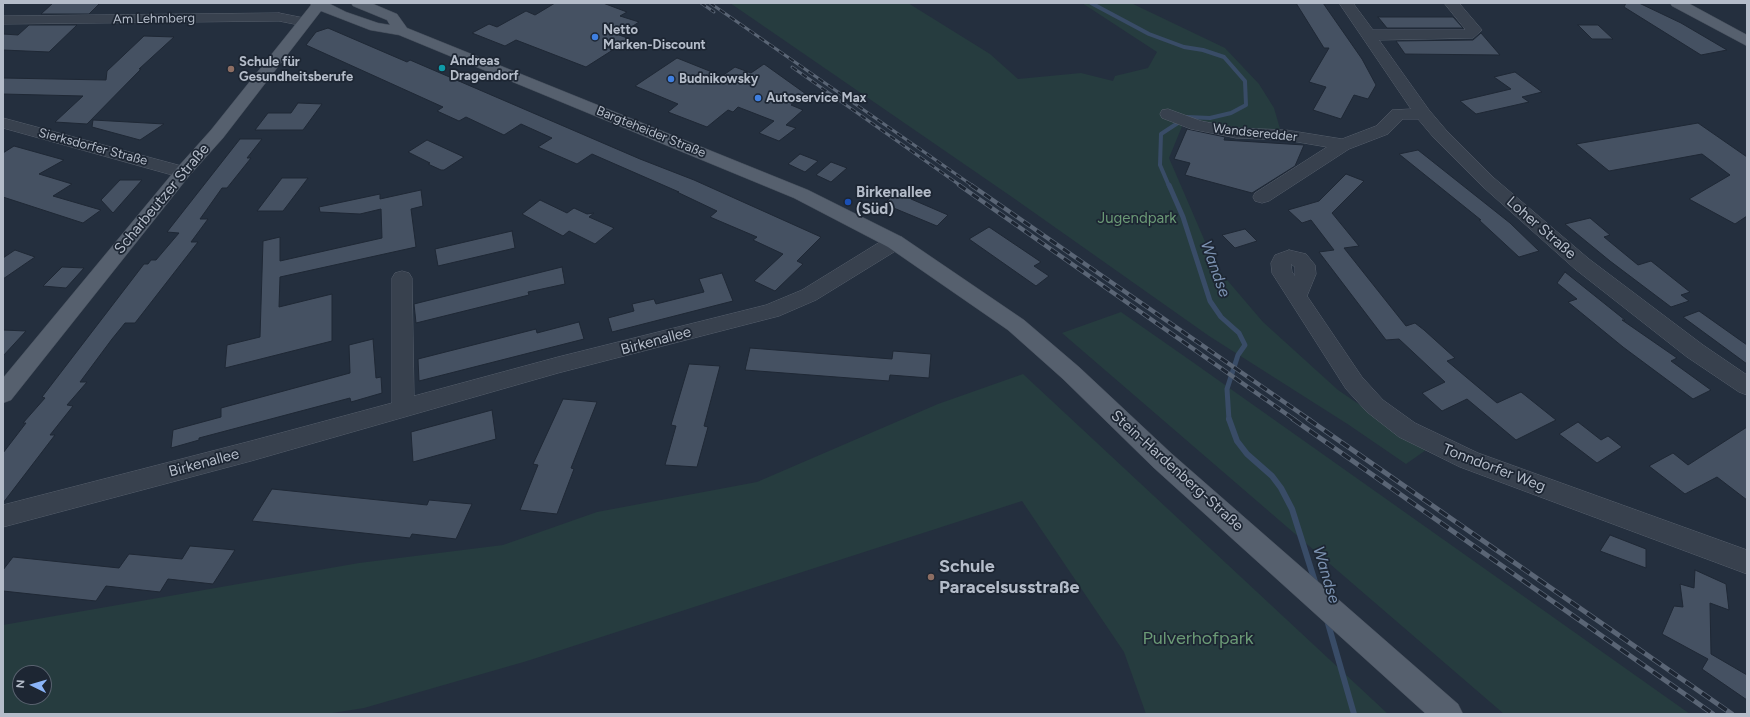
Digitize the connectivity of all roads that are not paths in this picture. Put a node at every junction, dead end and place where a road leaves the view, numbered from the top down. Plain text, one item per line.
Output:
1 (319, 3) edge
2 (358, 3) edge
3 (1346, 3) edge
4 (1451, 3) edge
5 (1677, 3) edge
6 (3, 20) edge
7 (304, 22) junction
8 (402, 31) junction
9 (1370, 36) junction
10 (1747, 41) edge
11 (1168, 114) dead end
12 (1423, 114) junction
13 (3, 123) edge
14 (1343, 145) junction
15 (182, 172) junction
16 (1262, 197) dead end
17 (895, 242) junction
18 (402, 278) dead end
19 (1297, 296) dead end
20 (1747, 386) edge
21 (3, 394) edge
22 (404, 407) junction
23 (3, 516) edge
24 (1747, 562) edge
25 (1448, 714) edge

1 - 7 main road, Scharbeutzer Straße
1 - 8 main road, Bargteheider Straße
2 - 8 main road, Bargteheider Straße
3 - 9 street, Loher Straße
4 - 9 street
5 - 10 main road
6 - 7 street, Am Lehmberg
7 - 15 main road, Scharbeutzer Straße
8 - 17 main road, Bargteheider Straße
9 - 12 street, Loher Straße
11 - 14 street, Wandseredder
12 - 14 street
12 - 20 street, Loher Straße
13 - 15 street, Sierksdorfer Straße
14 - 16 street
15 - 21 main road, Scharbeutzer Straße
17 - 22 street, Birkenallee
17 - 25 main road, Stein-Hardenberg-Straße
18 - 22 street
19 - 24 street, Tonndorfer Weg
22 - 23 street, Birkenallee

